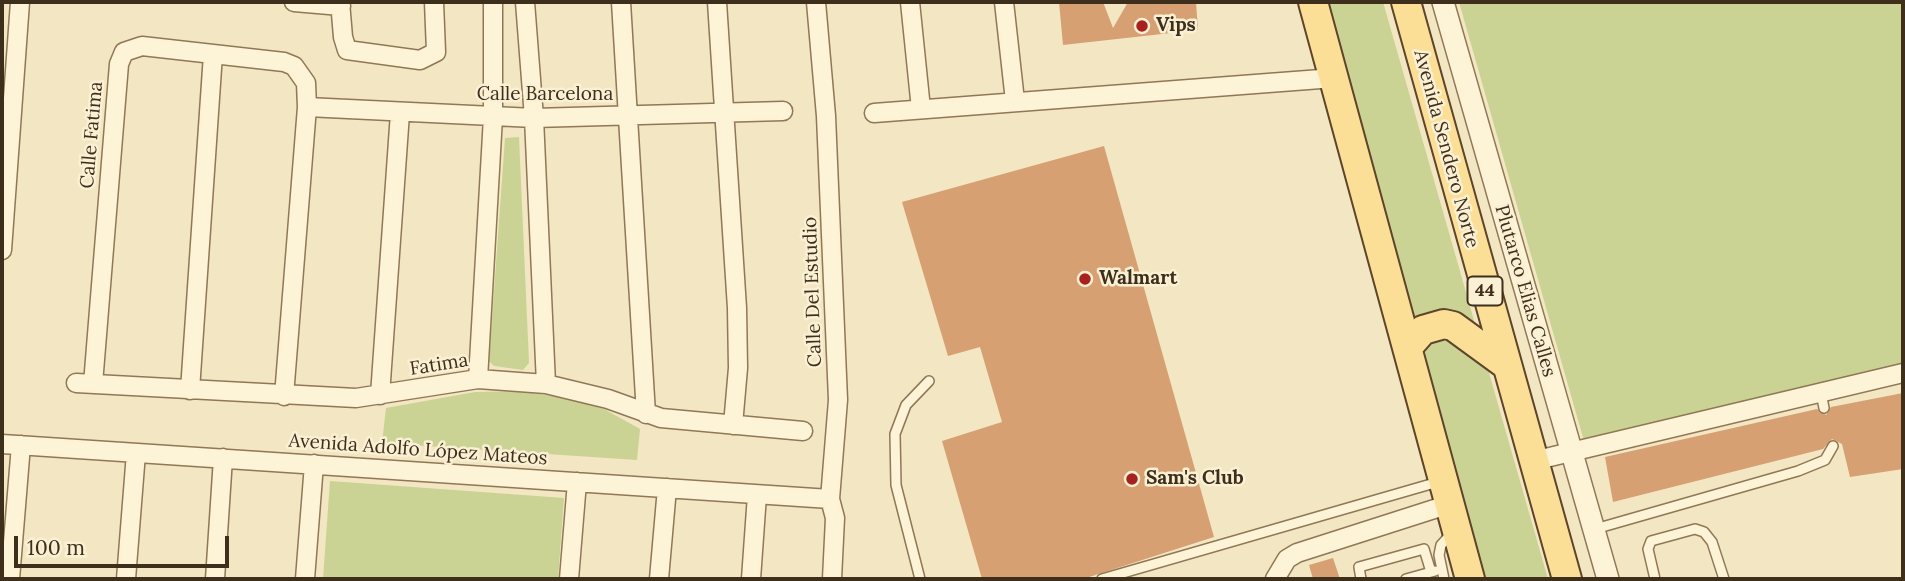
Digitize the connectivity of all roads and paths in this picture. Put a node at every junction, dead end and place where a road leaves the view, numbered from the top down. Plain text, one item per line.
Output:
1 (20, 2) edge
2 (294, 2) edge
3 (433, 2) edge
4 (493, 2) edge
5 (525, 2) edge
6 (621, 2) edge
7 (716, 2) edge
8 (816, 2) edge
9 (910, 2) edge
10 (1004, 2) edge
11 (1313, 2) edge
12 (1406, 2) edge
13 (1425, 2) edge
14 (1443, 2) edge
15 (341, 4) edge
16 (213, 54) junction
17 (1421, 61) junction
18 (1334, 78) junction
19 (1015, 101) junction
20 (307, 107) junction
21 (921, 109) junction
22 (783, 111) dead end
23 (400, 113) junction
24 (874, 113) dead end
25 (725, 114) junction
26 (630, 116) junction
27 (493, 117) junction
28 (534, 118) junction
29 (2, 250) edge
30 (1408, 347) junction
31 (1505, 363) junction
32 (1903, 373) edge
33 (478, 379) junction
34 (929, 381) dead end
35 (85, 384) joint
36 (546, 384) junction
37 (190, 390) junction
38 (380, 395) junction
39 (284, 396) junction
40 (646, 414) junction
41 (733, 425) junction
42 (803, 431) dead end
43 (2, 444) edge
44 (21, 445) junction
45 (1833, 446) dead end
46 (1571, 452) junction
47 (136, 453) junction
48 (223, 458) junction
49 (1533, 461) junction
50 (314, 464) junction
51 (577, 482) junction
52 (667, 488) junction
53 (757, 495) junction
54 (830, 499) junction
55 (1450, 504) junction
56 (1593, 529) junction
57 (1439, 574) edge
58 (10, 579) edge
59 (126, 579) edge
60 (215, 579) edge
61 (305, 579) edge
62 (569, 579) edge
63 (659, 579) edge
64 (751, 579) edge
65 (832, 579) edge
66 (920, 579) edge
67 (1102, 579) edge
68 (1275, 579) edge
69 (1361, 579) edge
70 (1406, 579) edge
71 (1470, 579) edge
72 (1567, 579) edge
73 (1608, 579) edge
74 (1655, 579) edge
75 (1724, 579) edge

1 - 29 street
2 - 15 street
3 - 15 street
4 - 27 street
5 - 28 street
6 - 26 street
7 - 25 street
8 - 54 street, Calle Del Estudio
9 - 21 street
10 - 19 street
11 - 18 main road
12 - 17 main road, Avenida Sendero Norte / 44
13 - 17 main road
14 - 46 street, Plutarco Elias Calles
16 - 20 street, Calle Fatima
16 - 35 street, Calle Fatima
16 - 37 street
17 - 31 main road, Avenida Sendero Norte / 44
18 - 19 street
18 - 30 main road
19 - 21 street
20 - 23 street, Calle Barcelona
20 - 39 street
21 - 24 street
22 - 25 street, Calle Barcelona
23 - 27 street, Calle Barcelona
23 - 38 street
25 - 26 street, Calle Barcelona
25 - 41 street
26 - 28 street, Calle Barcelona
26 - 40 street
27 - 28 street, Calle Barcelona
27 - 33 street
28 - 36 street
30 - 31 main road
30 - 55 main road
31 - 49 main road, Avenida Sendero Norte / 44
32 - 46 street
33 - 36 street, Fatima
33 - 38 street, Fatima
34 - 66 lane
35 - 37 street, Fatima
36 - 40 street, Fatima
37 - 39 street, Fatima
38 - 39 street, Fatima
40 - 41 street, Fatima
41 - 42 street, Fatima
43 - 44 street, Avenida Adolfo López Mateos
44 - 47 street, Avenida Adolfo López Mateos
44 - 58 street
45 - 56 lane
46 - 49 street
46 - 56 street, Plutarco Elias Calles
47 - 48 street, Avenida Adolfo López Mateos
47 - 59 street
48 - 50 street, Avenida Adolfo López Mateos
48 - 60 street
49 - 72 main road, Avenida Sendero Norte / 44
50 - 51 street, Avenida Adolfo López Mateos
50 - 61 street
51 - 52 street, Avenida Adolfo López Mateos
51 - 62 street
52 - 53 street, Avenida Adolfo López Mateos
52 - 63 street
53 - 54 street, Avenida Adolfo López Mateos
53 - 64 street
54 - 65 street, Calle Del Estudio
55 - 57 lane
55 - 67 lane
55 - 68 street
55 - 71 main road
56 - 73 street, Plutarco Elias Calles
57 - 69 lane
57 - 70 lane
74 - 75 lane

